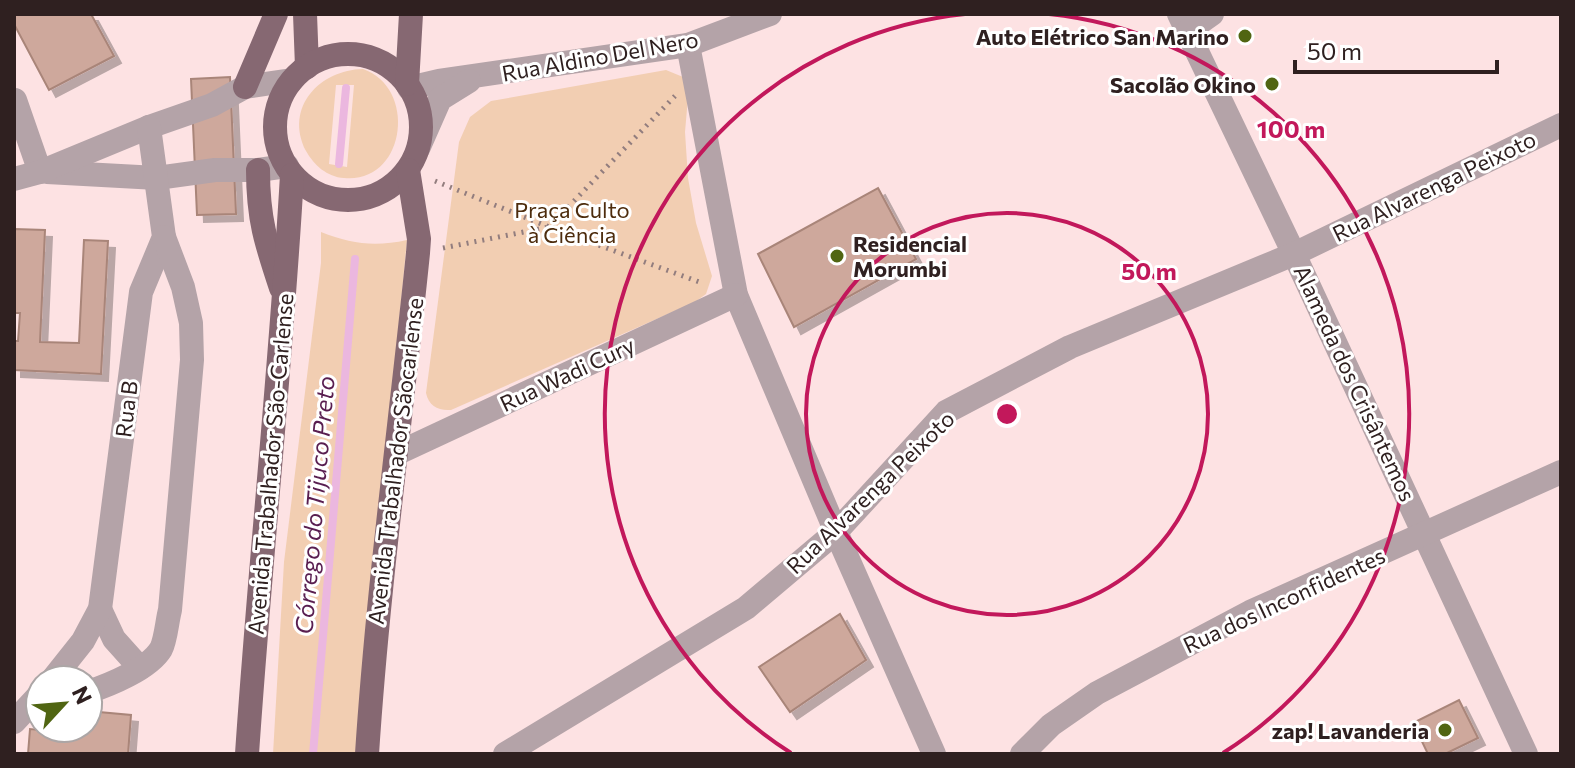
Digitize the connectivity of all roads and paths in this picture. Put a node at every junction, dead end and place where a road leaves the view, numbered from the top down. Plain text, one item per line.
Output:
1 (276, 14) edge
2 (305, 14) edge
3 (411, 14) edge
4 (770, 14) edge
5 (1212, 14) edge
6 (1183, 23) edge
7 (688, 45) junction
8 (299, 74) junction
9 (695, 75) junction
10 (474, 77) junction
11 (408, 86) junction
12 (245, 87) junction
13 (15, 100) edge
14 (1561, 125) edge
15 (149, 127) junction
16 (413, 159) junction
17 (258, 170) junction
18 (290, 170) junction
19 (40, 172) junction
20 (157, 178) junction
21 (14, 179) edge
22 (549, 227) junction
23 (164, 237) junction
24 (418, 253) junction
25 (1294, 254) junction
26 (736, 295) junction
27 (285, 301) junction
28 (398, 453) junction
29 (1561, 472) edge
30 (836, 532) junction
31 (1425, 534) junction
32 (100, 609) junction
33 (65, 664) edge
34 (140, 668) junction
35 (104, 686) edge
36 (247, 754) edge
37 (367, 754) edge
38 (505, 754) edge
39 (934, 754) edge
40 (1022, 754) edge
41 (1526, 754) edge

1 - 12 main road
2 - 8 main road
3 - 11 main road
4 - 7 street, Rua Aldino Del Nero
5 - 6 street
6 - 25 street, Alameda dos Crisântemos
7 - 9 street
7 - 10 street, Rua Aldino Del Nero
8 - 11 main road
8 - 12 street
8 - 18 main road
9 - 22 path
9 - 26 street
10 - 11 street, Rua Aldino Del Nero
10 - 16 street, Rua Aldino Del Nero
11 - 16 main road
12 - 15 street
13 - 19 street
14 - 25 street, Rua Alvarenga Peixoto
15 - 19 street
15 - 20 street, Rua B
16 - 18 main road
16 - 22 path
16 - 24 main road, Avenida Trabalhador Sãocarlense
17 - 18 street
17 - 20 street
17 - 27 main road
18 - 27 main road, Avenida Trabalhador São-Carlense
19 - 20 street
19 - 21 street
20 - 23 street, Rua B
22 - 24 path
22 - 26 path
23 - 32 street, Rua B
23 - 34 street
24 - 28 main road, Avenida Trabalhador Sãocarlense
25 - 30 street, Rua Alvarenga Peixoto
25 - 31 street, Alameda dos Crisântemos
26 - 28 street, Rua Wadi Cury
26 - 30 street
27 - 36 main road, Avenida Trabalhador São-Carlense
28 - 37 main road, Avenida Trabalhador Sãocarlense
29 - 31 street, Rua dos Inconfidentes
30 - 38 street, Rua Alvarenga Peixoto
30 - 39 street
31 - 40 street, Rua dos Inconfidentes
31 - 41 street, Alameda dos Crisântemos
32 - 33 street, Rua B
32 - 34 street
34 - 35 street

